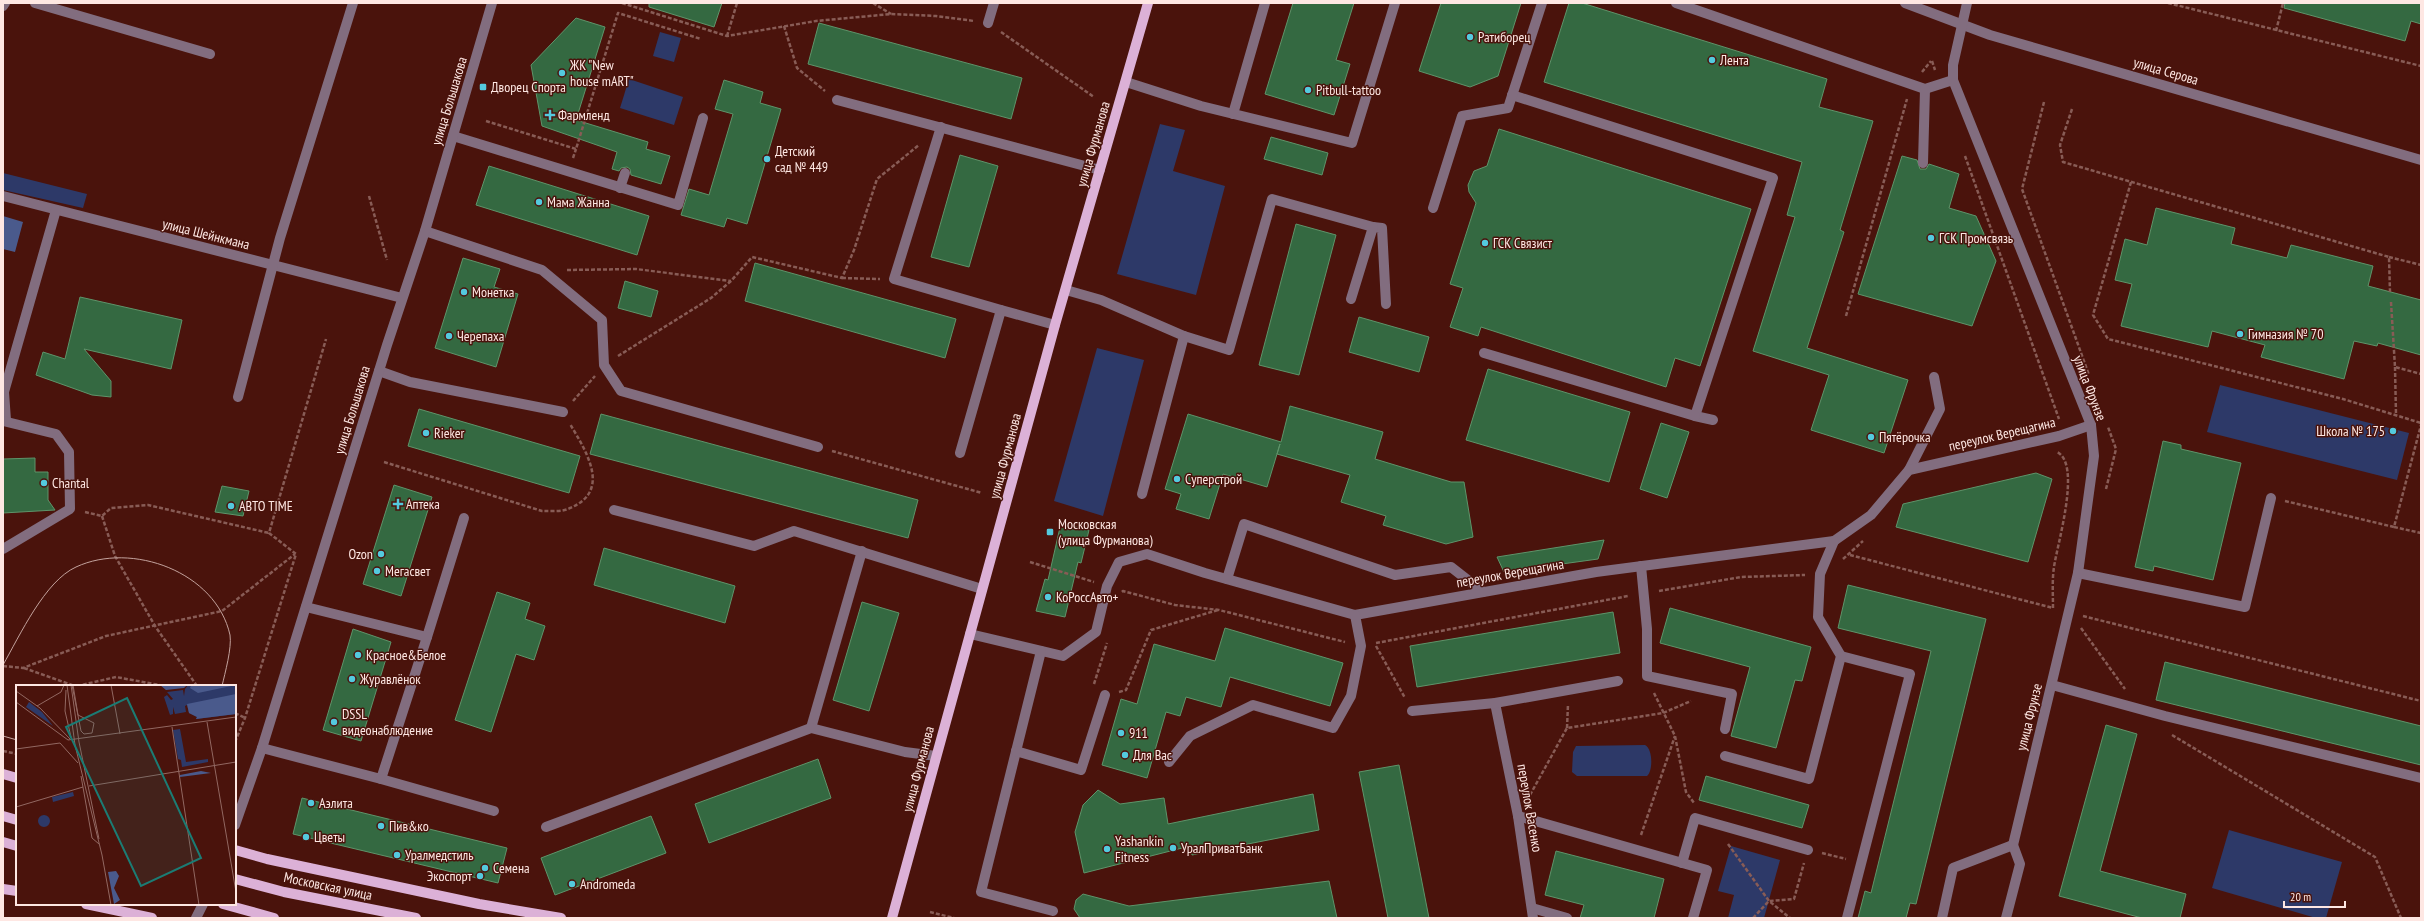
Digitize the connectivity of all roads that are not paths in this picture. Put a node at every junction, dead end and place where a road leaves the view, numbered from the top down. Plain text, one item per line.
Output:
1 (5, 3) edge
2 (36, 3) edge
3 (353, 3) edge
4 (492, 3) edge
5 (994, 3) edge
6 (1148, 3) edge
7 (1266, 3) edge
8 (1395, 3) edge
9 (1542, 3) edge
10 (1676, 3) edge
11 (1905, 3) edge
12 (1967, 3) edge
13 (3, 6) edge
14 (988, 23) road end
15 (1963, 24) junction
16 (210, 54) dead end
17 (1953, 80) junction
18 (1126, 82) junction
19 (1925, 89) junction
20 (1512, 95) junction
21 (836, 100) road end
22 (1233, 114) junction
23 (703, 118) dead end
24 (941, 127) junction
25 (453, 136) junction
26 (2421, 160) edge
27 (1923, 162) dead end
28 (1100, 170) junction
29 (624, 173) dead end
30 (620, 188) junction
31 (3, 196) edge
32 (1433, 208) dead end
33 (56, 210) junction
34 (1373, 227) junction
35 (425, 231) junction
36 (273, 265) junction
37 (1066, 290) junction
38 (402, 298) junction
39 (1351, 299) dead end
40 (1386, 304) dead end
41 (1001, 310) junction
42 (1055, 325) junction
43 (1184, 336) junction
44 (1484, 352) dead end
45 (379, 371) junction
46 (1934, 377) dead end
47 (238, 397) dead end
48 (563, 412) road end
49 (1695, 416) junction
50 (4, 420) edge
51 (1712, 420) dead end
52 (2091, 425) junction
53 (818, 447) road end
54 (960, 453) dead end
55 (1909, 470) junction
56 (1142, 494) dead end
57 (2271, 498) road end
58 (614, 510) dead end
59 (464, 518) dead end
60 (1834, 541) junction
61 (3, 549) edge
62 (862, 550) junction
63 (1640, 566) junction
64 (2078, 573) junction
65 (1227, 579) junction
66 (982, 589) junction
67 (1483, 592) junction
68 (306, 607) junction
69 (1355, 615) junction
70 (970, 634) junction
71 (427, 637) junction
72 (1041, 651) junction
73 (1841, 656) junction
74 (1618, 682) dead end
75 (2052, 685) junction
76 (1105, 695) road end
77 (1495, 703) junction
78 (1412, 711) road end
79 (811, 728) junction
80 (1725, 729) dead end
81 (262, 748) junction
82 (1016, 751) junction
83 (936, 756) junction
84 (1725, 756) dead end
85 (1169, 762) dead end
86 (3, 774) edge
87 (16, 778) edge
88 (2421, 778) edge
89 (381, 779) junction
90 (494, 811) dead end
91 (3, 816) edge
92 (1518, 816) junction
93 (16, 820) edge
94 (236, 822) edge
95 (546, 827) dead end
96 (3, 842) edge
97 (2013, 845) junction
98 (16, 846) edge
99 (236, 850) edge
100 (1808, 850) road end
101 (1682, 863) junction
102 (236, 879) edge
103 (3, 889) edge
104 (16, 891) edge
105 (91, 905) edge
106 (202, 905) edge
107 (227, 905) edge
108 (1053, 911) dead end
109 (1533, 913) edge
110 (152, 918) edge
111 (196, 918) edge
112 (274, 918) edge
113 (416, 918) edge
114 (561, 918) edge
115 (892, 918) edge
116 (1566, 918) edge
117 (1693, 918) edge
118 (1847, 918) edge
119 (1942, 918) edge
120 (2006, 918) edge

1 - 13 street
2 - 16 street
3 - 36 street
4 - 25 street, улица Большакова
5 - 14 street
6 - 18 main road, улица Фурманова
7 - 22 street
8 - 22 street
9 - 20 street
10 - 19 street
11 - 15 street, улица Серова
12 - 15 street, улица Фрунзе
15 - 17 street, улица Фрунзе
15 - 26 street, улица Серова
17 - 19 street
17 - 52 street, улица Фрунзе
18 - 22 street
18 - 28 main road, улица Фурманова
19 - 27 street
20 - 32 street
20 - 49 street
21 - 24 street
23 - 30 street
24 - 28 street
24 - 41 street
25 - 30 street
25 - 35 street, улица Большакова
28 - 37 main road, улица Фурманова
29 - 30 street
31 - 33 street, улица Шейнкмана
33 - 36 street, улица Шейнкмана
33 - 50 street
34 - 39 street
34 - 40 street
34 - 43 street
35 - 38 street, улица Большакова
35 - 53 street
36 - 38 street, улица Шейнкмана
36 - 47 street
37 - 42 main road, улица Фурманова
37 - 43 street
38 - 45 street, улица Большакова
41 - 42 street
41 - 54 street
42 - 66 main road, улица Фурманова
43 - 56 street
44 - 49 street
45 - 48 street
45 - 68 street, улица Большакова
46 - 55 street
49 - 51 street
50 - 61 street
52 - 55 street, переулок Верещагина
52 - 64 street, улица Фрунзе
55 - 60 street, переулок Верещагина
57 - 64 street
58 - 62 street
59 - 71 street
60 - 63 street, переулок Верещагина
60 - 73 street
62 - 66 street
62 - 79 street
63 - 67 street, переулок Верещагина
63 - 80 street
64 - 75 street, улица Фрунзе
65 - 67 street
65 - 69 street, переулок Верещагина
65 - 72 street, переулок Верещагина
66 - 70 main road, улица Фурманова
67 - 69 street, переулок Верещагина
68 - 71 street
68 - 81 street, улица Большакова
69 - 85 street
70 - 72 street, переулок Верещагина
70 - 83 main road, улица Фурманова
71 - 89 street
72 - 82 street
73 - 84 street
73 - 118 street
74 - 77 street
75 - 88 street
75 - 97 street, улица Фрунзе
76 - 82 street
77 - 78 street
77 - 92 street, переулок Васенко
79 - 83 street
79 - 95 street
81 - 89 street
81 - 94 street, улица Большакова
82 - 108 street
83 - 115 main road, улица Фурманова
86 - 87 main road
89 - 90 street
91 - 93 main road
92 - 101 street
92 - 109 street, переулок Васенко
96 - 98 main road
97 - 119 street
97 - 120 street
99 - 114 main road
100 - 101 street
101 - 117 street
102 - 113 main road, Московская улица
103 - 104 main road
105 - 110 main road
106 - 111 street
107 - 112 main road
109 - 116 street

